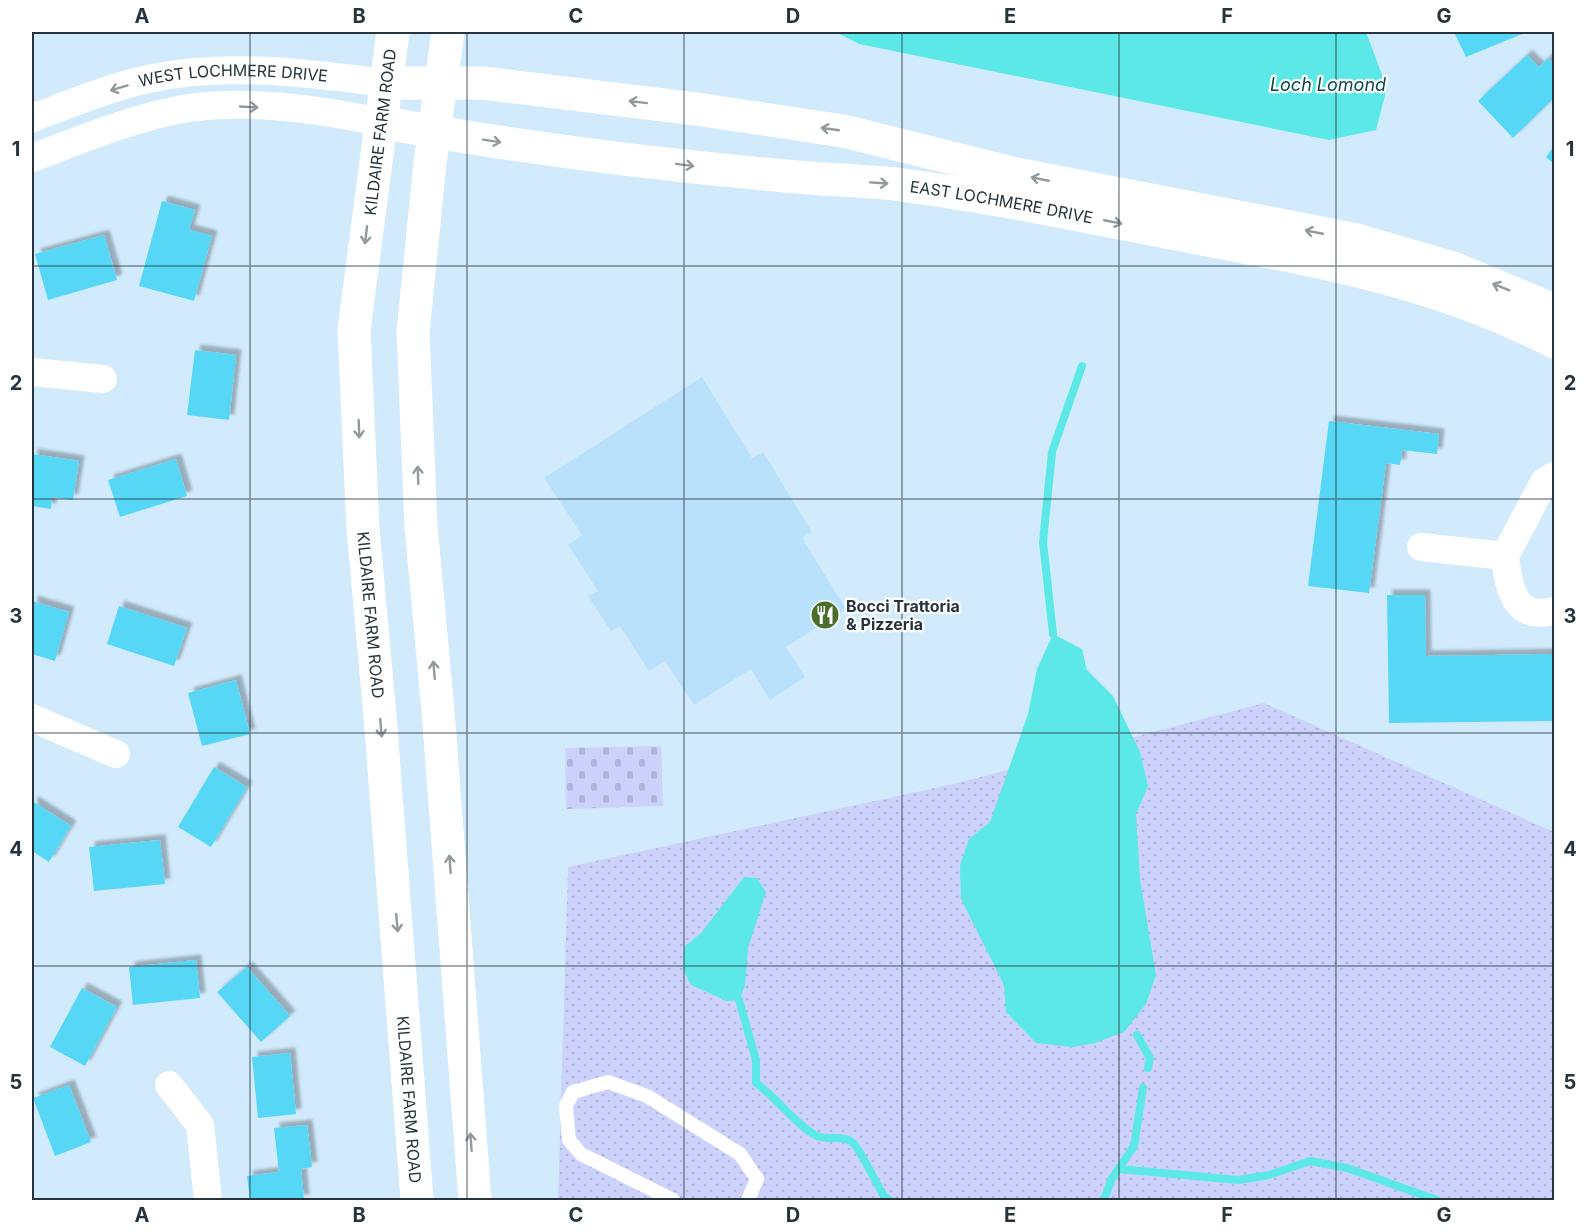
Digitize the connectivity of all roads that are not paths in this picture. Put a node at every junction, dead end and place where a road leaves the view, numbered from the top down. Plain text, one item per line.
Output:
1 (393, 32) edge
2 (448, 32) edge
3 (385, 83) junction
4 (442, 83) junction
5 (32, 118) edge
6 (380, 122) junction
7 (434, 132) junction
8 (32, 158) edge
9 (1554, 310) edge
10 (1554, 342) edge
11 (32, 372) edge
12 (103, 379) dead end
13 (1554, 476) edge
14 (1421, 547) dead end
15 (1505, 556) junction
16 (1554, 611) edge
17 (32, 718) edge
18 (116, 754) dead end
19 (169, 1085) dead end
20 (208, 1200) edge
21 (417, 1200) edge
22 (475, 1200) edge
23 (673, 1200) edge
24 (748, 1200) edge

1 - 3 street, KILDAIRE FARM ROAD
2 - 4 street
3 - 4 street, WEST LOCHMERE DRIVE
3 -> 5 street, WEST LOCHMERE DRIVE
3 - 6 street, KILDAIRE FARM ROAD
4 - 7 street
9 -> 4 street, EAST LOCHMERE DRIVE
6 - 7 street, WEST LOCHMERE DRIVE
8 -> 6 street, WEST LOCHMERE DRIVE
6 -> 21 street, KILDAIRE FARM ROAD
7 -> 10 street, EAST LOCHMERE DRIVE
22 -> 7 street
11 - 12 street
13 - 15 street
14 - 15 street
15 - 16 street
17 - 18 street
19 - 20 street
23 - 24 lane

